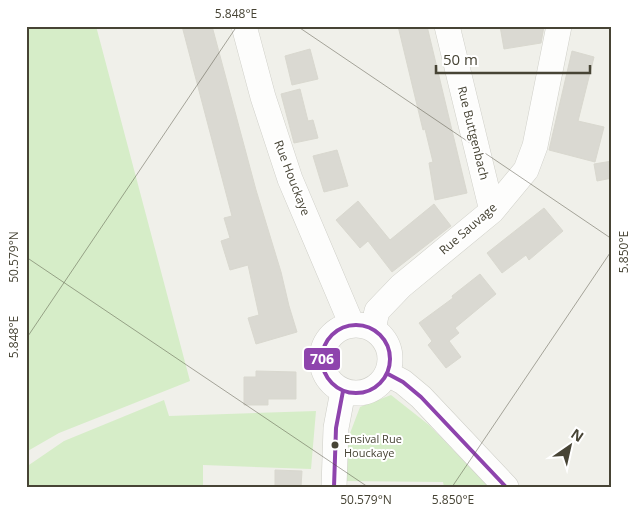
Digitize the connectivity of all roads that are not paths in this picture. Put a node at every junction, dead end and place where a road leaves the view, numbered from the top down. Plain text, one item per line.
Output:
1 (244, 26) edge
2 (447, 26) edge
3 (559, 26) edge
4 (492, 211) junction
5 (362, 327) junction
6 (388, 374) junction
7 (343, 391) junction
8 (503, 485) edge
9 (334, 487) edge

1 - 5 street, Rue Houckaye
2 - 4 street, Rue Buttgenbach
3 - 4 street, Rue Sauvage
4 - 5 street, Rue Sauvage
5 - 6 street
5 - 7 street
6 - 7 street
6 - 8 street
7 - 9 street

